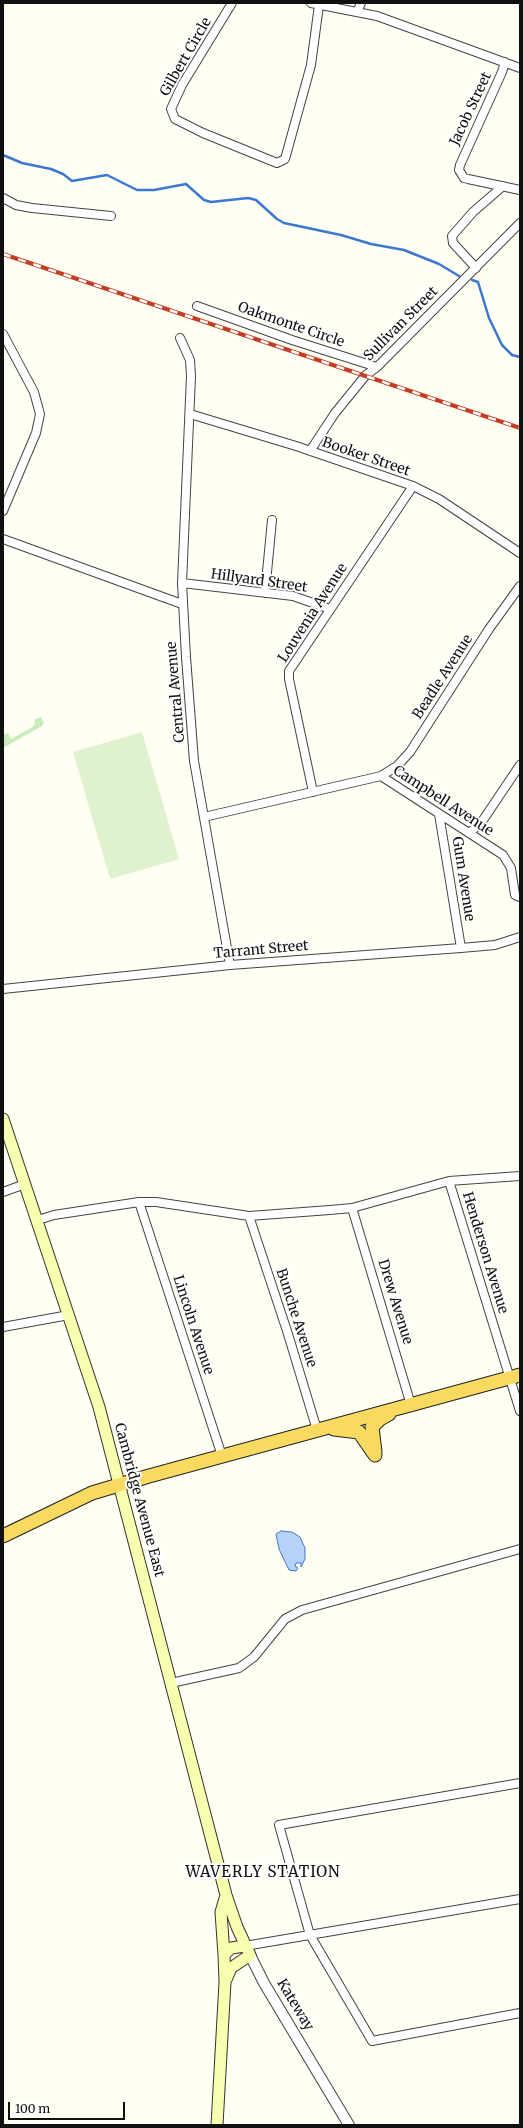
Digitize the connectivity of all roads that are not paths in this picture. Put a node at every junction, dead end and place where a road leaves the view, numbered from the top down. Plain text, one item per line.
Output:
1 (232, 3) edge
2 (327, 3) edge
3 (361, 3) edge
4 (315, 4) edge
5 (357, 12) junction
6 (505, 62) junction
7 (520, 68) edge
8 (503, 186) junction
9 (520, 190) edge
10 (3, 198) edge
11 (111, 216) dead end
12 (520, 223) edge
13 (476, 268) junction
14 (197, 306) dead end
15 (3, 334) edge
16 (180, 338) dead end
17 (377, 367) junction
18 (190, 414) junction
19 (310, 451) junction
20 (413, 486) junction
21 (3, 511) edge
22 (272, 520) dead end
23 (3, 539) edge
24 (520, 553) edge
25 (182, 583) junction
26 (520, 586) edge
27 (265, 594) junction
28 (182, 604) junction
29 (330, 609) junction
30 (520, 765) edge
31 (381, 776) junction
32 (314, 792) junction
33 (439, 814) junction
34 (204, 817) junction
35 (469, 833) junction
36 (520, 896) edge
37 (520, 938) edge
38 (461, 948) junction
39 (230, 965) junction
40 (3, 989) edge
41 (3, 1119) edge
42 (520, 1176) edge
43 (449, 1181) junction
44 (25, 1184) junction
45 (3, 1192) edge
46 (139, 1202) junction
47 (352, 1208) junction
48 (249, 1216) junction
49 (38, 1220) junction
50 (69, 1315) junction
51 (3, 1327) edge
52 (515, 1376) edge
53 (408, 1405) junction
54 (520, 1411) edge
55 (318, 1430) junction
56 (222, 1456) junction
57 (121, 1484) junction
58 (3, 1536) edge
59 (520, 1549) edge
60 (172, 1683) junction
61 (520, 1783) edge
62 (226, 1895) junction
63 (520, 1900) edge
64 (310, 1935) junction
65 (247, 1950) junction
66 (224, 1955) junction
67 (225, 1982) junction
68 (520, 2013) edge
69 (217, 2125) edge
70 (349, 2125) edge

1 - 4 street, Gilbert Circle
2 - 4 street
3 - 5 street
4 - 5 street
5 - 6 street
6 - 7 street
6 - 8 street, Jacob Street
8 - 9 street
8 - 13 street
10 - 11 street
12 - 13 street, Sullivan Street
13 - 17 street, Sullivan Street
14 - 17 street, Oakmonte Circle
15 - 21 street
16 - 18 street, Central Avenue
17 - 19 street, Sullivan Street
18 - 19 street, Booker Street
18 - 25 street, Central Avenue
19 - 20 street, Booker Street
20 - 24 street, Booker Street
20 - 29 street, Louvenia Avenue
22 - 27 street
23 - 28 street
25 - 27 street, Hillyard Street
25 - 28 street, Central Avenue
26 - 31 street, Beadle Avenue
27 - 29 street, Hillyard Street
28 - 34 street, Central Avenue
29 - 32 street, Louvenia Avenue
30 - 35 street
31 - 32 street, Campbell Avenue
31 - 33 street, Campbell Avenue
32 - 34 street, Campbell Avenue
33 - 35 street, Campbell Avenue
33 - 38 street, Gum Avenue
34 - 39 street, Central Avenue
35 - 36 street, Campbell Avenue
37 - 38 street, Tarrant Street
38 - 39 street, Tarrant Street
39 - 40 street, Tarrant Street
41 - 44 main road, Cambridge Avenue East
42 - 43 street
43 - 47 street
43 - 52 street, Henderson Avenue
44 - 45 street
44 - 49 main road, Cambridge Avenue East
46 - 48 street
46 - 49 street
46 - 56 street, Lincoln Avenue
47 - 48 street
47 - 53 street, Drew Avenue
48 - 55 street, Bunche Avenue
49 - 50 main road, Cambridge Avenue East
50 - 51 street
50 - 57 main road, Cambridge Avenue East
52 - 53 highway
52 - 54 street, Henderson Avenue
53 - 55 highway
53 - 55 highway
55 - 56 highway
56 - 57 highway
57 - 58 highway
57 - 60 main road, Cambridge Avenue East
59 - 60 street
60 - 62 main road, Cambridge Avenue East
61 - 64 street
62 - 65 main road, Kateway
62 - 66 main road
63 - 64 street
64 - 65 street
64 - 68 street
65 - 66 main road
65 - 67 main road
65 - 70 street, Kateway
66 - 67 main road
67 - 69 main road

